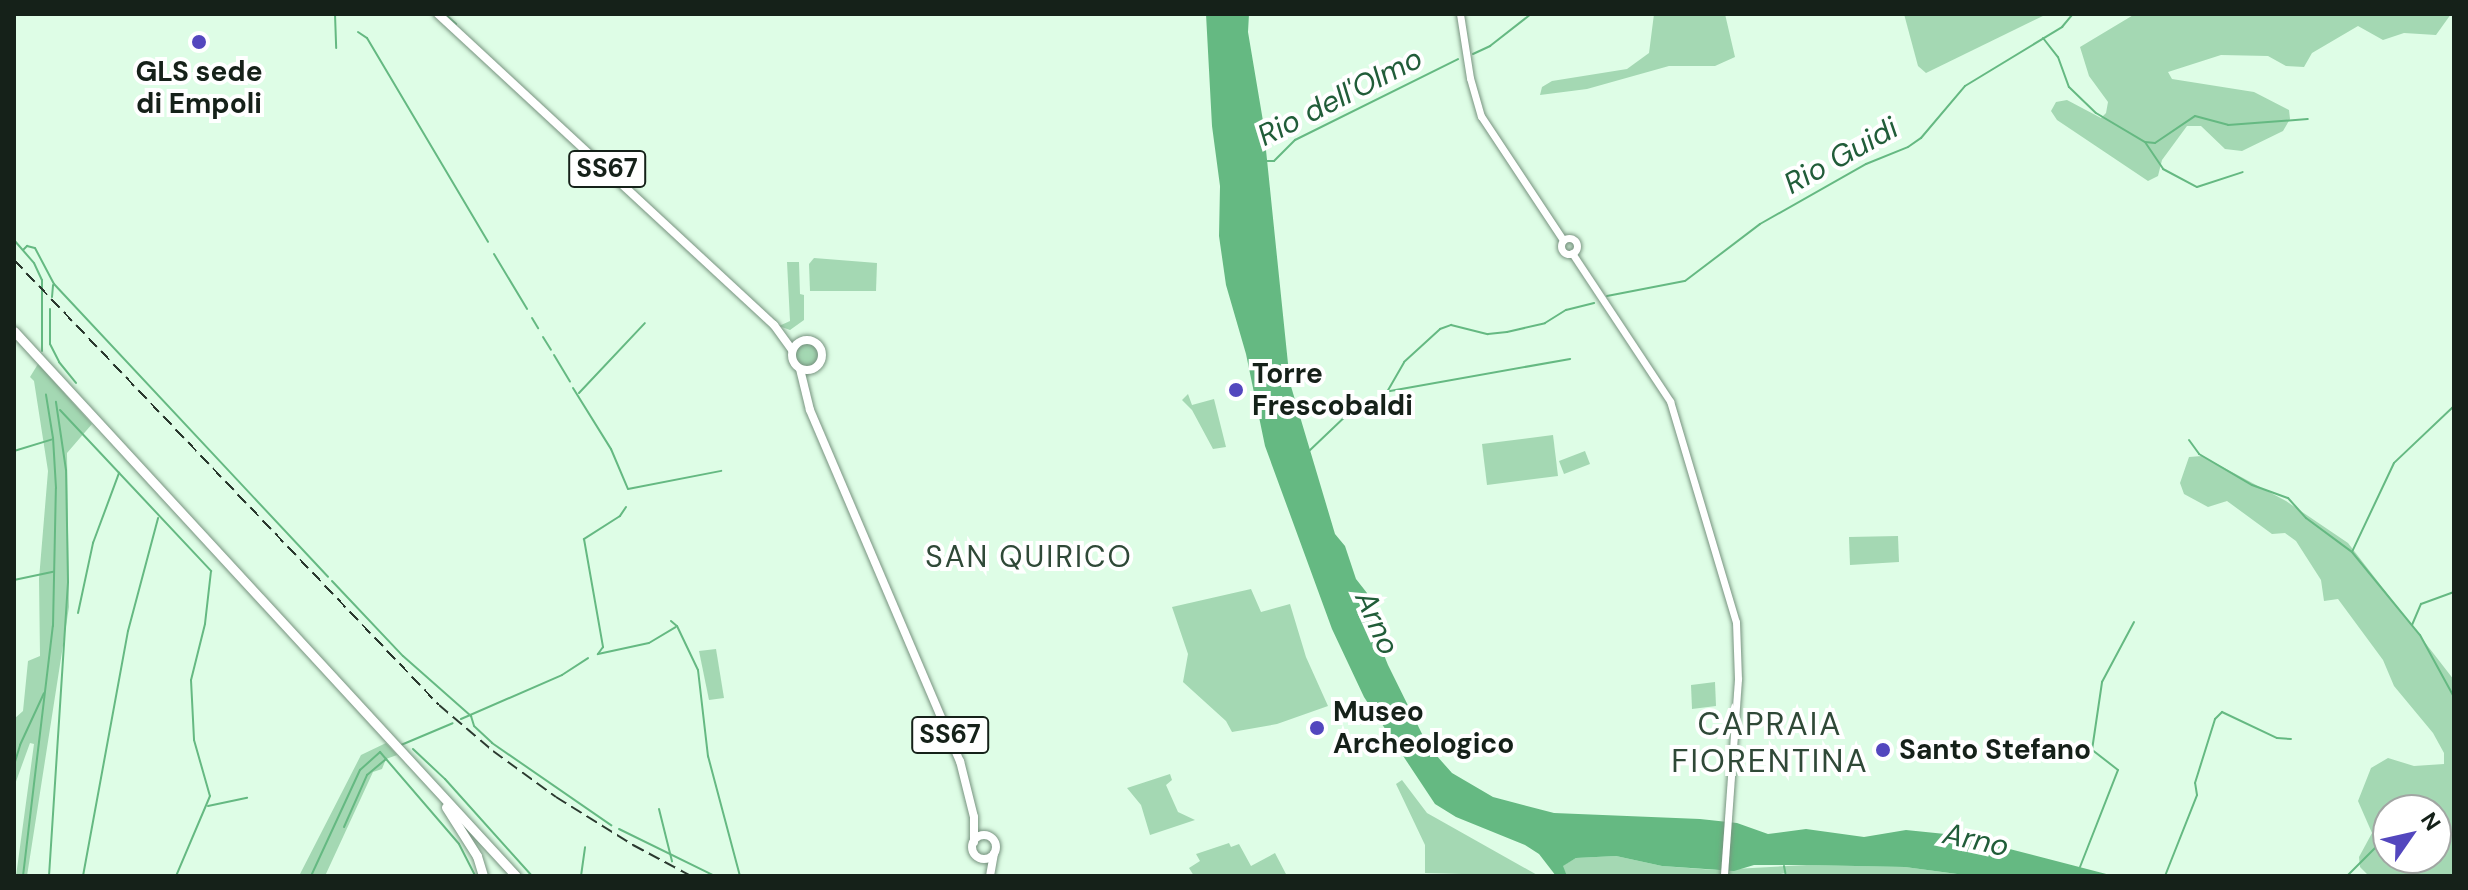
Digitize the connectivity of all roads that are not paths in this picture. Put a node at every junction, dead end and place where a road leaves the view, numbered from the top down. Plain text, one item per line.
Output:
1 (438, 14) edge
2 (1460, 14) edge
3 (774, 325) junction
4 (14, 331) edge
5 (14, 338) edge
6 (800, 342) junction
7 (792, 350) junction
8 (805, 370) junction
9 (446, 807) junction
10 (974, 817) junction
11 (988, 836) junction
12 (974, 842) junction
13 (994, 854) junction
14 (979, 858) junction
15 (483, 876) edge
16 (509, 876) edge
17 (516, 876) edge
18 (989, 876) edge
19 (1724, 876) edge

1 - 3 main road, SS67
2 - 19 main road
3 - 6 main road, SS67
3 - 7 main road, SS67
4 - 17 highway
5 - 9 highway
6 - 7 main road
6 - 8 main road, SS67
7 - 8 main road, SS67
8 - 10 main road, SS67
9 - 15 highway
9 - 16 highway
10 - 11 main road, SS67
10 - 12 main road, SS67
11 - 12 main road
11 - 13 main road, SS67
12 - 14 main road, SS67
13 - 14 main road
13 - 18 main road, SS67
14 - 18 main road, SS67

